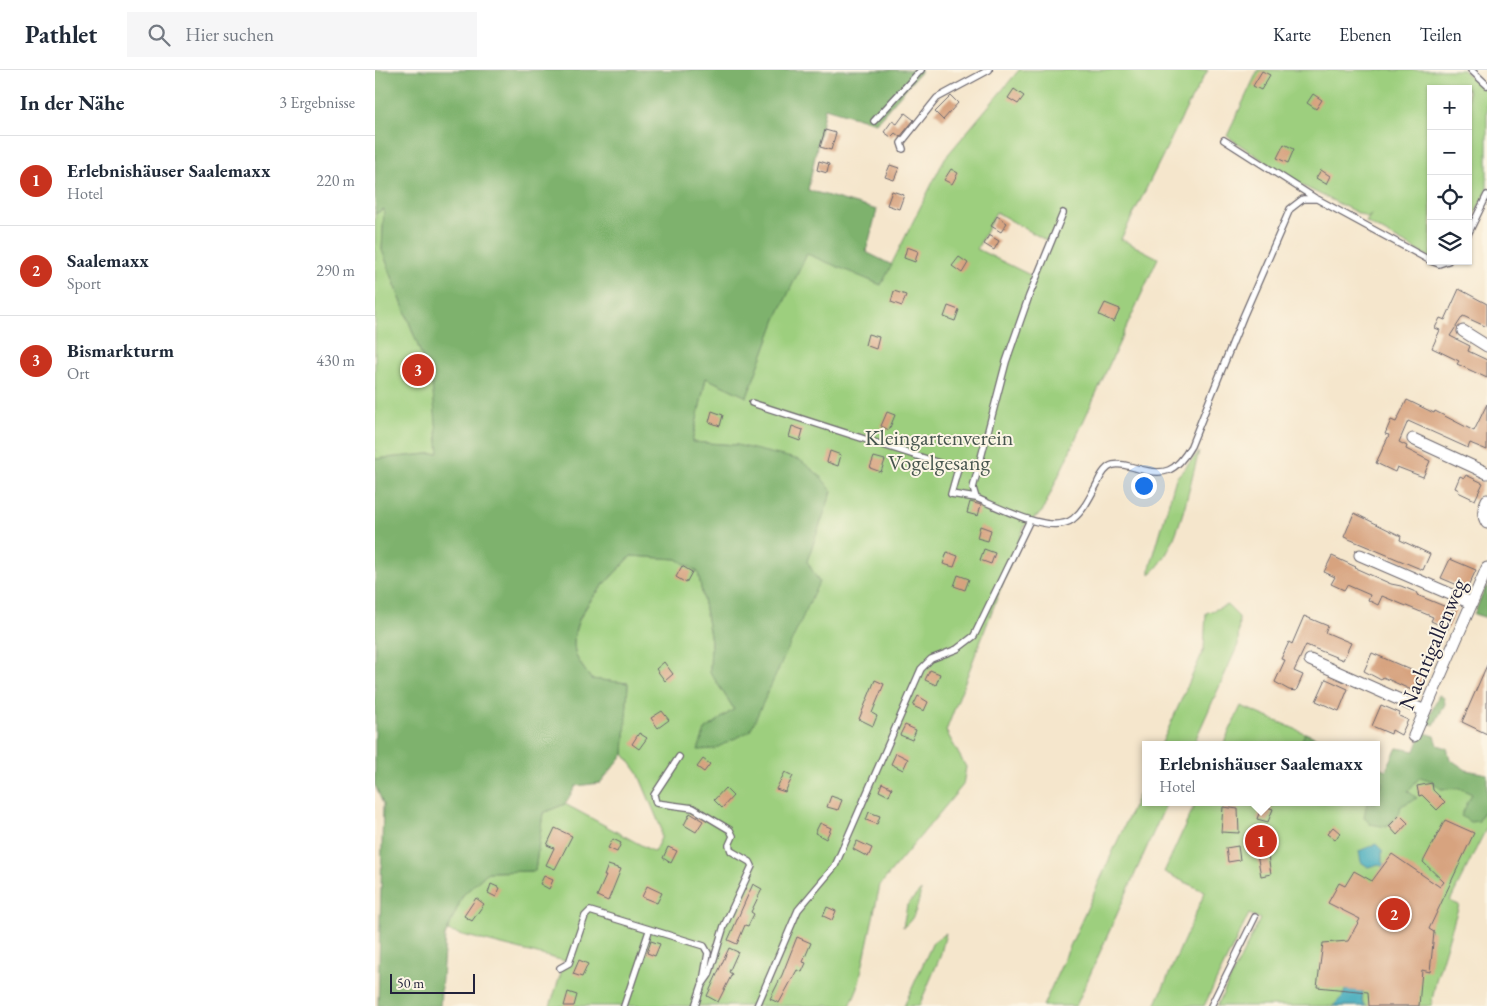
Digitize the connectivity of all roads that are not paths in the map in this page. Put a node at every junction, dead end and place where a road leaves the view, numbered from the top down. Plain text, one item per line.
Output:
1 (921, 70) edge
2 (989, 70) edge
3 (1471, 70) edge
4 (1487, 85) edge
5 (874, 121) dead end
6 (1224, 140) dead end
7 (903, 149) dead end
8 (1487, 195) edge
9 (1317, 199) junction
10 (1063, 213) dead end
11 (1472, 226) edge
12 (1427, 259) edge
13 (1466, 335) dead end
14 (1487, 346) edge
15 (752, 403) dead end
16 (1415, 442) dead end
17 (1487, 473) edge
18 (976, 498) junction
19 (1487, 500) edge
20 (1030, 520) junction
21 (1487, 523) edge
22 (1364, 560) dead end
23 (1487, 568) edge
24 (1471, 603) junction
25 (1310, 660) dead end
26 (1425, 711) junction
27 (1414, 736) dead end
28 (679, 757) dead end
29 (1255, 917) dead end
30 (649, 931) junction
31 (560, 968) dead end
32 (702, 985) junction
33 (624, 1006) edge
34 (695, 1006) edge
35 (757, 1006) edge
36 (1211, 1006) edge

1 - 5 lane
2 - 7 lane
3 - 4 lane
6 - 9 lane
8 - 11 lane
9 - 12 lane
9 - 20 lane
10 - 18 lane
13 - 14 street
15 - 18 lane
16 - 17 street
18 - 20 lane
19 - 21 street
20 - 35 lane
22 - 24 street
23 - 24 street, Nachtigallenweg
24 - 26 street, Nachtigallenweg
25 - 26 street
26 - 27 street, Nachtigallenweg
28 - 32 lane
29 - 36 lane
30 - 31 lane
30 - 32 lane
30 - 33 lane
32 - 34 lane

